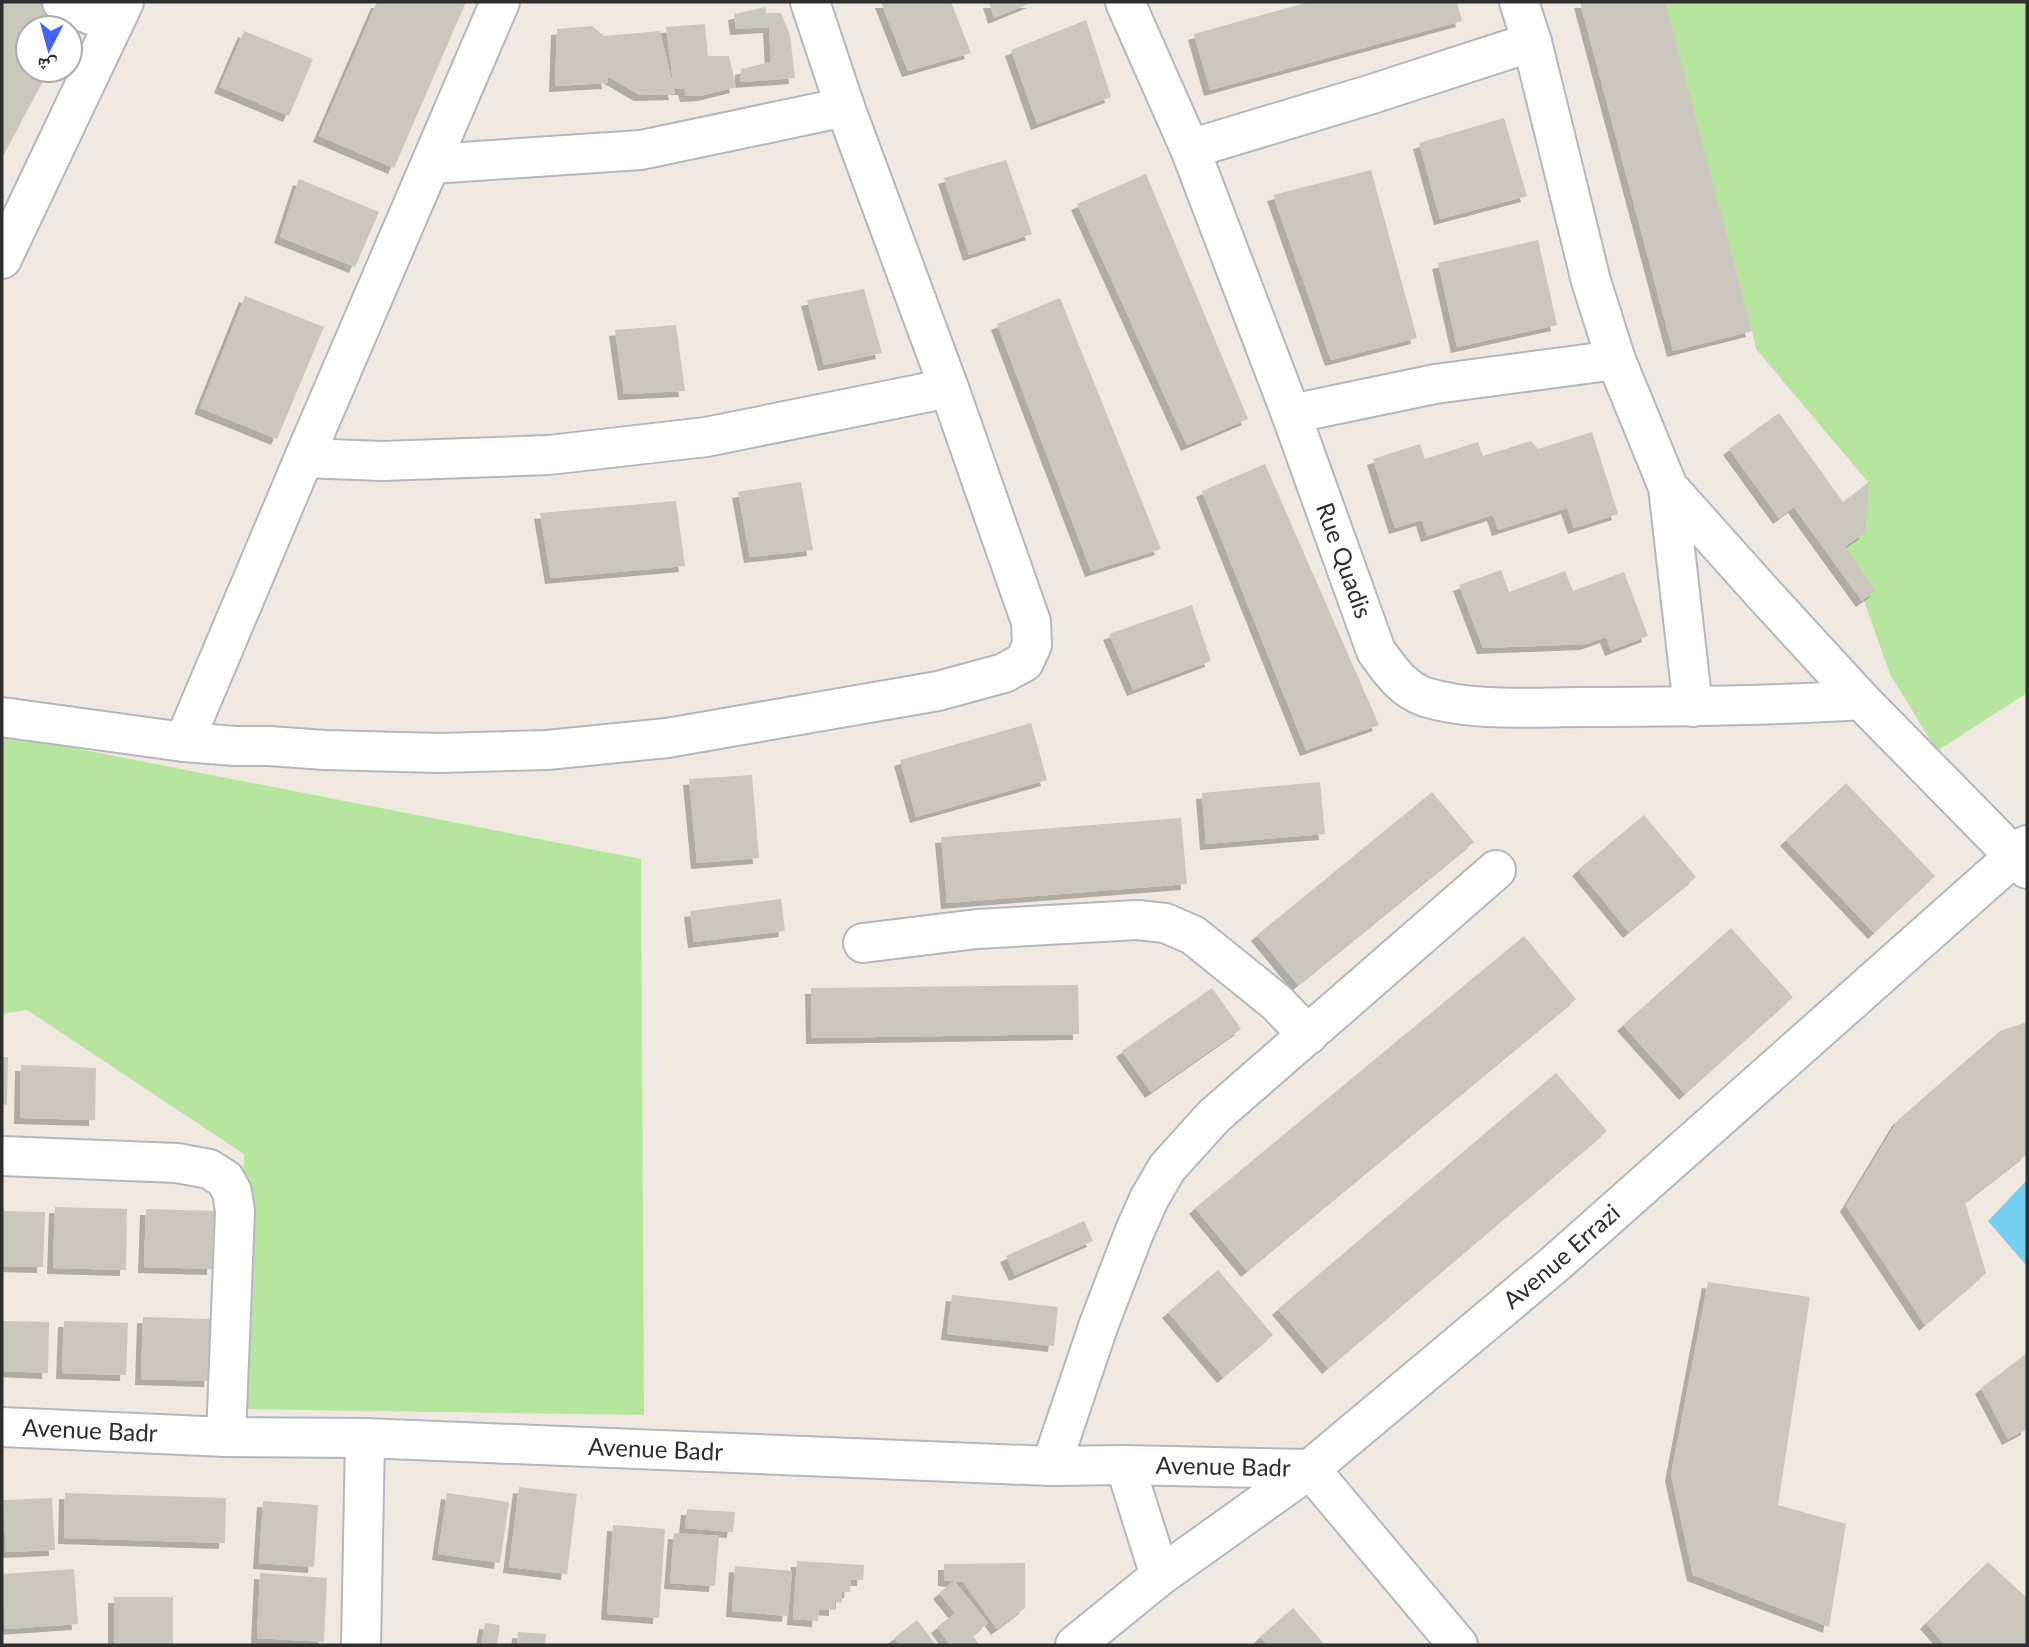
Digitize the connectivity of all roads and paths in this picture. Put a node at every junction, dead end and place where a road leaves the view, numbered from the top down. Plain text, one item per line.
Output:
1 (62, 2) edge
2 (500, 2) edge
3 (810, 2) edge
4 (1125, 2) edge
5 (1519, 2) edge
6 (119, 13) edge
7 (1532, 42) junction
8 (845, 107) junction
9 (1190, 149) junction
10 (432, 164) junction
11 (2, 259) edge
12 (1616, 360) junction
13 (949, 388) junction
14 (1291, 414) junction
15 (304, 458) junction
16 (1668, 487) junction
17 (1861, 700) junction
18 (1693, 707) junction
19 (2, 717) edge
20 (184, 742) junction
21 (2023, 857) edge
22 (1496, 870) dead end
23 (863, 943) dead end
24 (1308, 1035) junction
25 (2, 1156) edge
26 (2, 1427) edge
27 (226, 1437) junction
28 (365, 1438) junction
29 (1125, 1465) junction
30 (1051, 1466) junction
31 (1310, 1469) junction
32 (1160, 1576) junction
33 (1454, 1644) edge
34 (361, 1645) edge
35 (1075, 1645) edge

1 - 6 street
2 - 10 street
3 - 8 street
4 - 9 street, Rue Quadis
5 - 7 street
6 - 11 street
7 - 9 street
7 - 12 street
8 - 10 street
8 - 13 street
9 - 14 street, Rue Quadis
10 - 15 street
12 - 14 street
12 - 16 street
13 - 15 street
13 - 20 street
14 - 18 street, Rue Quadis
15 - 20 street
16 - 17 street
16 - 18 street
17 - 18 street, Rue Quadis
17 - 21 street
19 - 20 street
21 - 31 street, Avenue Errazi
22 - 24 street
23 - 24 street
24 - 30 street
25 - 27 street
26 - 27 street, Avenue Badr
27 - 28 street, Avenue Badr
28 - 30 street, Avenue Badr
28 - 34 street
29 - 30 street, Avenue Badr
29 - 31 street, Avenue Badr
29 - 32 street
31 - 32 street, Avenue Errazi
31 - 33 street
32 - 35 street, Avenue Errazi

